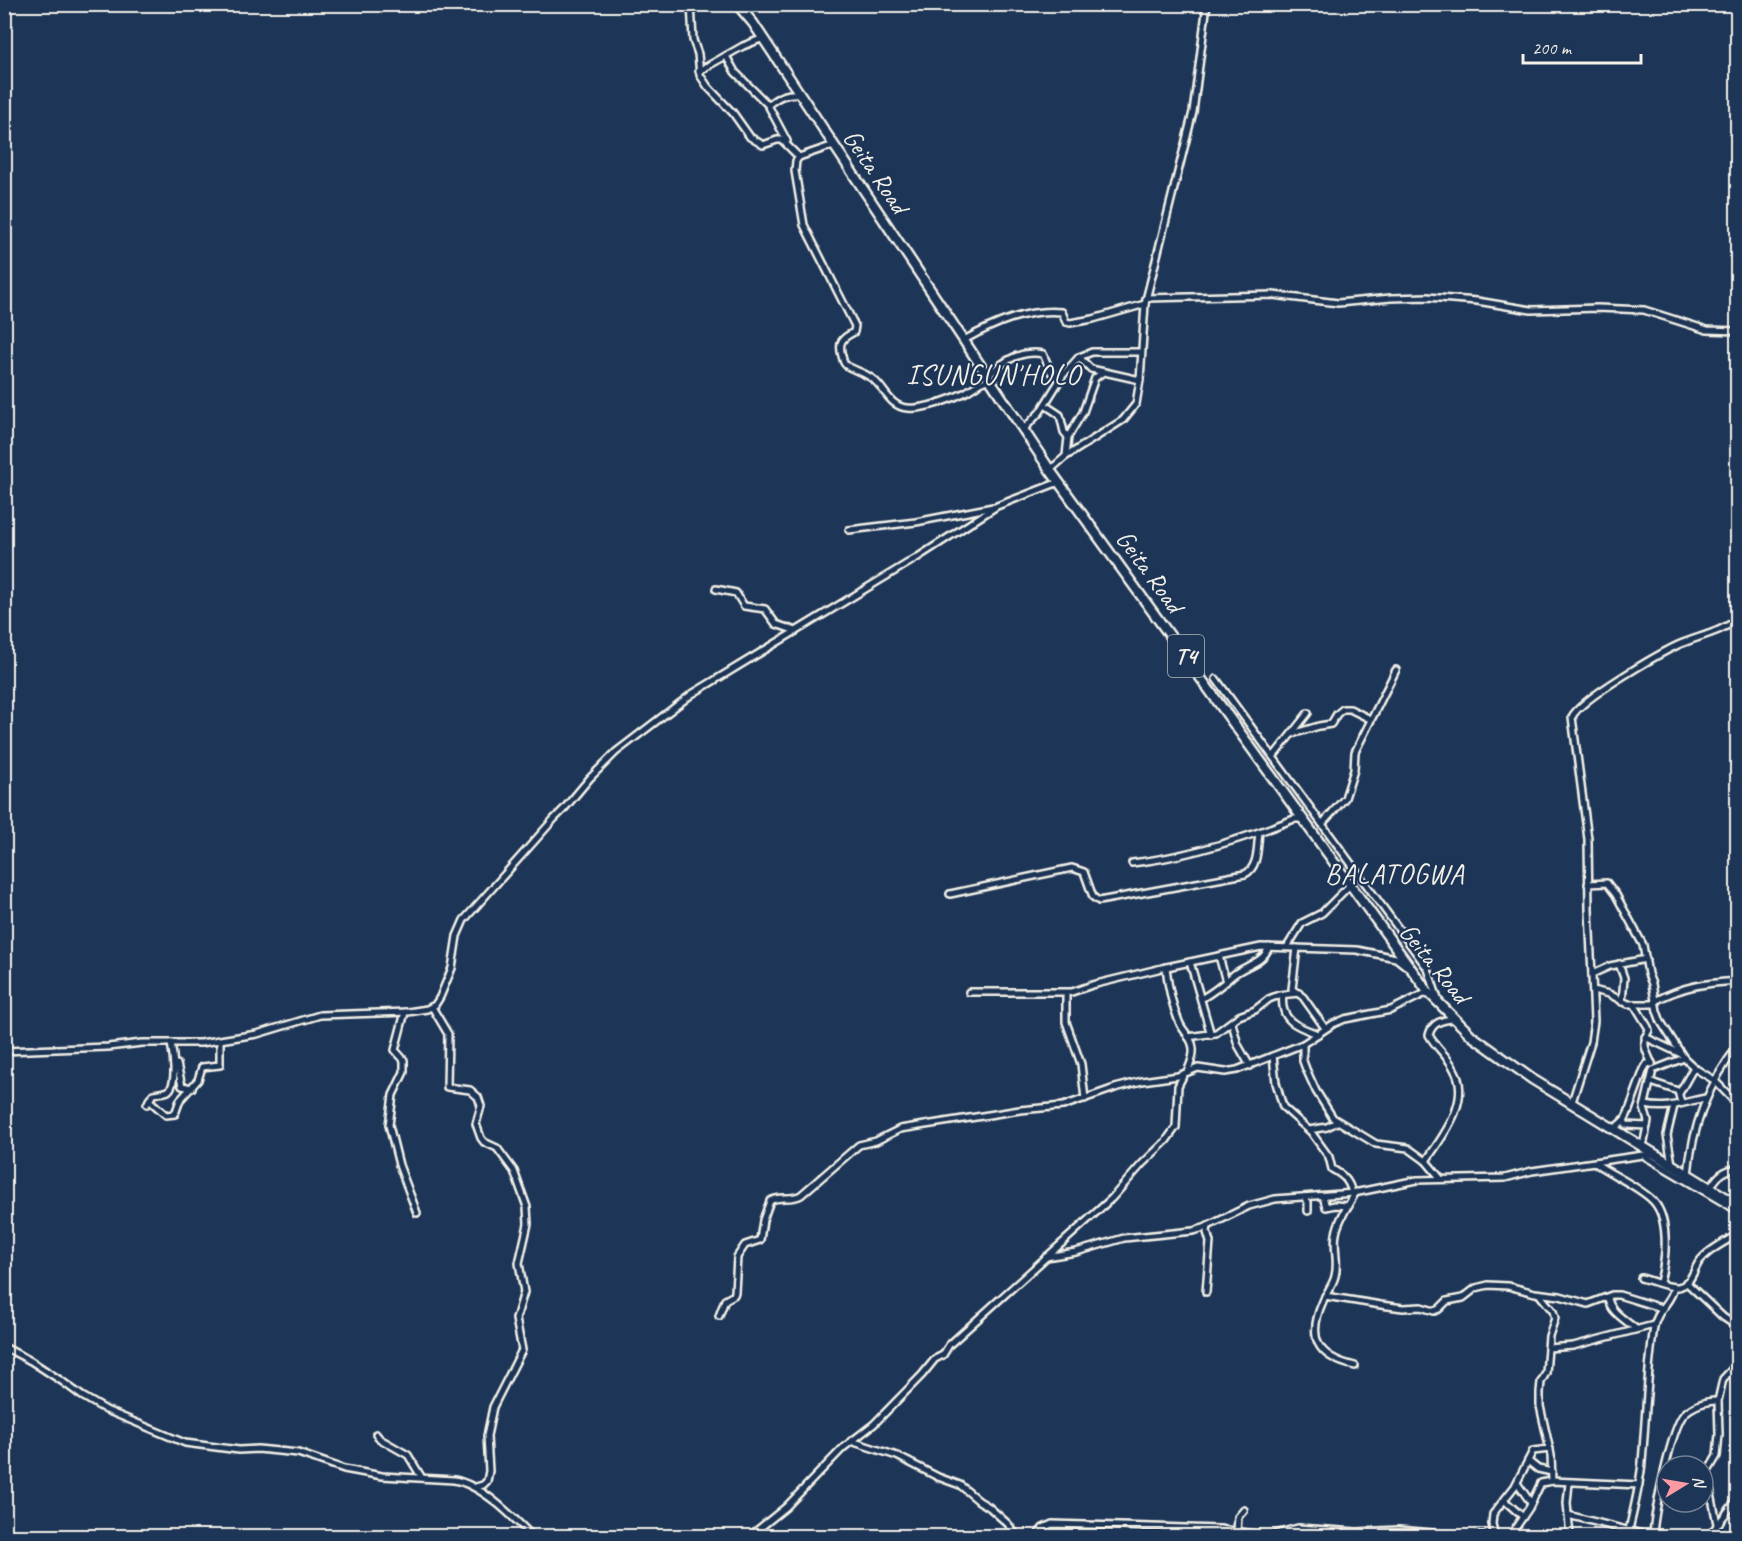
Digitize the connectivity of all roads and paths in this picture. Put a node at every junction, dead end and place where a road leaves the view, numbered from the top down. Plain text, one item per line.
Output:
1 (691, 4) edge
2 (1207, 4) edge
3 (740, 6) edge
4 (765, 41) junction
5 (726, 56) junction
6 (699, 71) junction
7 (800, 94) junction
8 (768, 105) junction
9 (789, 146) junction
10 (835, 147) junction
11 (799, 157) junction
12 (1146, 301) junction
13 (1737, 331) edge
14 (964, 340) junction
15 (1141, 352) junction
16 (1079, 357) junction
17 (1102, 373) junction
18 (989, 378) junction
19 (1060, 380) junction
20 (1140, 380) junction
21 (1045, 405) junction
22 (1023, 430) junction
23 (1068, 437) junction
24 (1066, 456) junction
25 (1050, 470) junction
26 (1059, 482) junction
27 (997, 506) junction
28 (849, 530) dead end
29 (716, 589) dead end
30 (1737, 620) edge
31 (796, 631) junction
32 (1396, 670) dead end
33 (1216, 679) dead end
34 (1308, 713) dead end
35 (1370, 719) junction
36 (1292, 734) junction
37 (1273, 757) junction
38 (1303, 819) junction
39 (1322, 824) junction
40 (1258, 832) junction
41 (1132, 863) dead end
42 (1588, 884) junction
43 (1351, 887) junction
44 (950, 894) dead end
45 (1269, 947) junction
46 (1287, 947) junction
47 (1297, 948) junction
48 (1220, 956) junction
49 (1646, 959) junction
50 (1190, 963) junction
51 (1619, 964) junction
52 (1166, 967) junction
53 (1410, 969) junction
54 (1592, 974) junction
55 (1737, 981) edge
56 (1226, 982) junction
57 (1593, 990) junction
58 (969, 992) dead end
59 (1428, 992) junction
60 (1066, 993) junction
61 (1299, 993) junction
62 (1283, 995) junction
63 (1201, 999) junction
64 (1622, 1002) junction
65 (1655, 1003) junction
66 (1634, 1004) junction
67 (432, 1006) junction
68 (1441, 1007) junction
69 (405, 1012) junction
70 (1453, 1018) junction
71 (1232, 1023) junction
72 (1325, 1028) junction
73 (1318, 1034) junction
74 (1210, 1035) junction
75 (1188, 1037) junction
76 (1645, 1037) junction
77 (220, 1041) junction
78 (171, 1042) junction
79 (163, 1043) junction
80 (1303, 1044) junction
81 (1737, 1046) edge
82 (4, 1051) edge
83 (173, 1054) junction
84 (1273, 1056) junction
85 (1683, 1056) junction
86 (1250, 1066) junction
87 (1653, 1066) junction
88 (1694, 1067) junction
89 (1186, 1073) junction
90 (1714, 1080) junction
91 (1651, 1082) junction
92 (192, 1088) junction
93 (1680, 1092) junction
94 (1706, 1098) junction
95 (1085, 1099) junction
96 (1572, 1102) junction
97 (1682, 1103) junction
98 (1645, 1105) junction
99 (1737, 1105) edge
100 (1674, 1106) junction
101 (1624, 1120) junction
102 (1337, 1122) junction
103 (1647, 1126) junction
104 (1614, 1129) junction
105 (1309, 1130) junction
106 (1643, 1150) junction
107 (1426, 1161) junction
108 (1594, 1163) junction
109 (1672, 1164) junction
110 (1737, 1169) edge
111 (1688, 1175) junction
112 (1441, 1179) junction
113 (1710, 1189) junction
114 (1354, 1193) junction
115 (1323, 1196) junction
116 (1304, 1197) junction
117 (1737, 1205) edge
118 (1349, 1206) junction
119 (1308, 1211) dead end
120 (1737, 1211) edge
121 (417, 1213) dead end
122 (1208, 1226) junction
123 (1737, 1234) edge
124 (1046, 1257) junction
125 (1641, 1278) dead end
126 (1660, 1282) junction
127 (1686, 1282) junction
128 (1674, 1287) junction
129 (1206, 1292) dead end
130 (1539, 1293) junction
131 (1325, 1296) junction
132 (1608, 1297) junction
133 (1662, 1308) junction
134 (719, 1316) dead end
135 (1654, 1325) junction
136 (1737, 1327) edge
137 (1636, 1329) junction
138 (4, 1347) edge
139 (1548, 1348) junction
140 (1737, 1363) edge
141 (1355, 1366) dead end
142 (1718, 1401) junction
143 (376, 1434) dead end
144 (851, 1441) junction
145 (1550, 1449) junction
146 (1528, 1461) junction
147 (1552, 1472) junction
148 (422, 1478) junction
149 (1552, 1481) junction
150 (1517, 1483) junction
151 (1569, 1483) junction
152 (1639, 1485) junction
153 (476, 1487) junction
154 (1737, 1498) edge
155 (1505, 1501) junction
156 (1531, 1503) junction
157 (1245, 1510) dead end
158 (1568, 1515) junction
159 (1523, 1517) junction
160 (1717, 1524) junction
161 (1629, 1530) junction
162 (1237, 1531) junction
163 (532, 1536) edge
164 (750, 1536) edge
165 (1017, 1536) edge
166 (1037, 1536) edge
167 (1466, 1536) edge
168 (1476, 1536) edge
169 (1483, 1536) edge
170 (1495, 1536) edge
171 (1510, 1536) edge
172 (1570, 1536) edge
173 (1651, 1536) edge
174 (1710, 1536) edge

1 - 6 street
2 - 12 street
3 - 4 highway, Geita Road / T4
4 - 5 street
4 - 7 highway, Geita Road / T4
5 - 6 street
5 - 8 street
6 - 9 street
7 - 8 street
7 - 10 highway, Geita Road / T4
8 - 9 street
9 - 11 street
10 - 11 street
10 - 14 highway, Geita Road / T4
11 - 18 street
12 - 13 street
12 - 14 street
12 - 15 street
14 - 18 highway, Geita Road / T4
15 - 16 street
15 - 20 street
16 - 17 street
16 - 19 street
17 - 20 street
17 - 23 street
18 - 19 street
18 - 22 highway, Geita Road / T4
19 - 21 street
20 - 24 street
21 - 22 street
21 - 23 street
22 - 25 highway, Geita Road / T4
23 - 24 street
24 - 25 street
25 - 26 highway, Geita Road / T4
26 - 27 street
26 - 38 highway, Geita Road / T4
27 - 28 street
27 - 31 street
29 - 31 street
30 - 42 street
31 - 67 street
32 - 35 street
33 - 37 street
34 - 36 street
35 - 36 street
35 - 39 street
36 - 37 street
37 - 39 street
38 - 40 street
38 - 43 highway, Geita Road / T4
39 - 68 street
40 - 41 street
40 - 44 street
42 - 49 street
42 - 54 street
43 - 46 street
43 - 53 highway, Geita Road / T4
45 - 46 street
45 - 48 street
45 - 56 street
46 - 47 street
47 - 53 street
47 - 61 street
48 - 50 street
48 - 56 street
49 - 51 street
49 - 65 street
50 - 52 street
50 - 63 street
51 - 54 street
51 - 64 street
52 - 60 street
52 - 75 street
53 - 59 highway, Geita Road / T4
54 - 57 street
55 - 65 street
56 - 63 street
57 - 64 street
57 - 96 street
58 - 60 street
59 - 68 highway, Geita Road / T4
59 - 72 street
60 - 95 street
61 - 62 street
61 - 72 street
62 - 71 street
62 - 73 street
63 - 74 street
64 - 66 street
65 - 66 street
65 - 85 street
66 - 76 street
67 - 69 street
67 - 153 street
68 - 70 highway, Geita Road / T4
69 - 77 street
69 - 121 street
70 - 96 highway, Geita Road / T4
70 - 107 street
71 - 74 street
71 - 86 street
72 - 73 street
73 - 80 street
74 - 75 street
75 - 89 street
76 - 85 street
76 - 87 street
77 - 78 street
77 - 92 street
78 - 79 street
78 - 83 street
79 - 82 street
79 - 83 street
80 - 84 street
80 - 102 street
81 - 90 street
83 - 92 street
83 - 92 street
84 - 86 street
84 - 105 street
85 - 87 street
85 - 88 street
86 - 89 street
87 - 91 street
87 - 101 street
88 - 90 street
88 - 93 street
89 - 95 street
89 - 124 street
90 - 94 street
90 - 99 street
91 - 93 street
91 - 98 street
93 - 97 street
94 - 97 street
94 - 111 street
95 - 134 street
96 - 104 highway, Geita Road / T4
97 - 100 street
98 - 100 street
98 - 103 street
100 - 109 street
101 - 103 street
101 - 104 street
102 - 105 street
102 - 107 street
103 - 106 street
104 - 106 highway, Geita Road / T4
105 - 114 street
106 - 108 street
106 - 109 highway, Geita Road / T4
106 - 120 street
107 - 112 street
108 - 112 street
108 - 126 street
109 - 111 highway, Geita Road / T4
110 - 113 street
111 - 113 highway, Geita Road / T4
112 - 114 street
113 - 117 highway, Geita Road / T4
114 - 115 street
114 - 118 street
115 - 116 street
115 - 118 street
116 - 119 street
116 - 122 street
118 - 131 street
122 - 124 street
122 - 129 street
123 - 127 street
124 - 144 street
125 - 126 street
126 - 128 street
127 - 128 street
127 - 136 street
128 - 133 street
130 - 131 street
130 - 132 street
130 - 139 street
131 - 141 street
132 - 133 street
132 - 137 street
133 - 135 street
135 - 137 street
135 - 152 street
137 - 139 street
138 - 148 street
139 - 145 street
140 - 142 street
142 - 160 street
142 - 173 street
143 - 148 street
144 - 164 street
144 - 165 street
145 - 146 street
145 - 147 street
146 - 147 street
146 - 150 street
147 - 149 street
148 - 153 street
149 - 151 street
149 - 156 street
150 - 155 street
150 - 156 street
151 - 152 street
151 - 158 street
152 - 161 street
153 - 163 street
154 - 160 street
155 - 159 street
155 - 170 street
156 - 159 street
157 - 162 street
158 - 161 street
158 - 172 street
159 - 171 street
160 - 174 street
161 - 173 street
162 - 166 street
162 - 167 street
168 - 169 street

